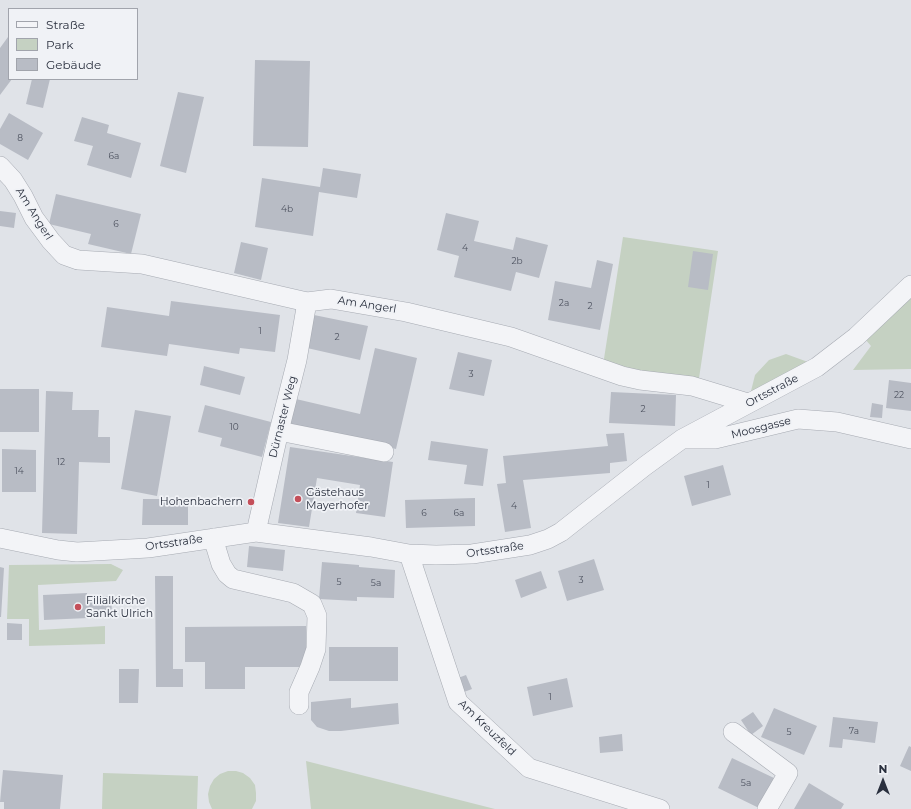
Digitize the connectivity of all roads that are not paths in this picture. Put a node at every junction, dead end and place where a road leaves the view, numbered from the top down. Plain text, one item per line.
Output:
1 (0, 166) edge
2 (911, 285) edge
3 (307, 302) junction
4 (748, 403) junction
5 (279, 431) junction
6 (682, 439) junction
7 (911, 440) edge
8 (384, 452) dead end
9 (256, 532) junction
10 (0, 538) edge
11 (213, 538) junction
12 (409, 554) junction
13 (299, 705) dead end
14 (733, 732) dead end
15 (660, 809) edge
16 (767, 809) edge

1 - 3 street, Am Angerl
2 - 4 street, Ortsstraße
3 - 4 street, Am Angerl
3 - 5 street, Dürnaster Weg
4 - 6 street, Ortsstraße
5 - 8 street
5 - 9 street, Dürnaster Weg
6 - 7 street, Moosgasse
6 - 12 street, Ortsstraße
9 - 11 street, Ortsstraße
9 - 12 street, Ortsstraße
10 - 11 street, Ortsstraße
11 - 13 street
12 - 15 street, Am Kreuzfeld
14 - 16 street

